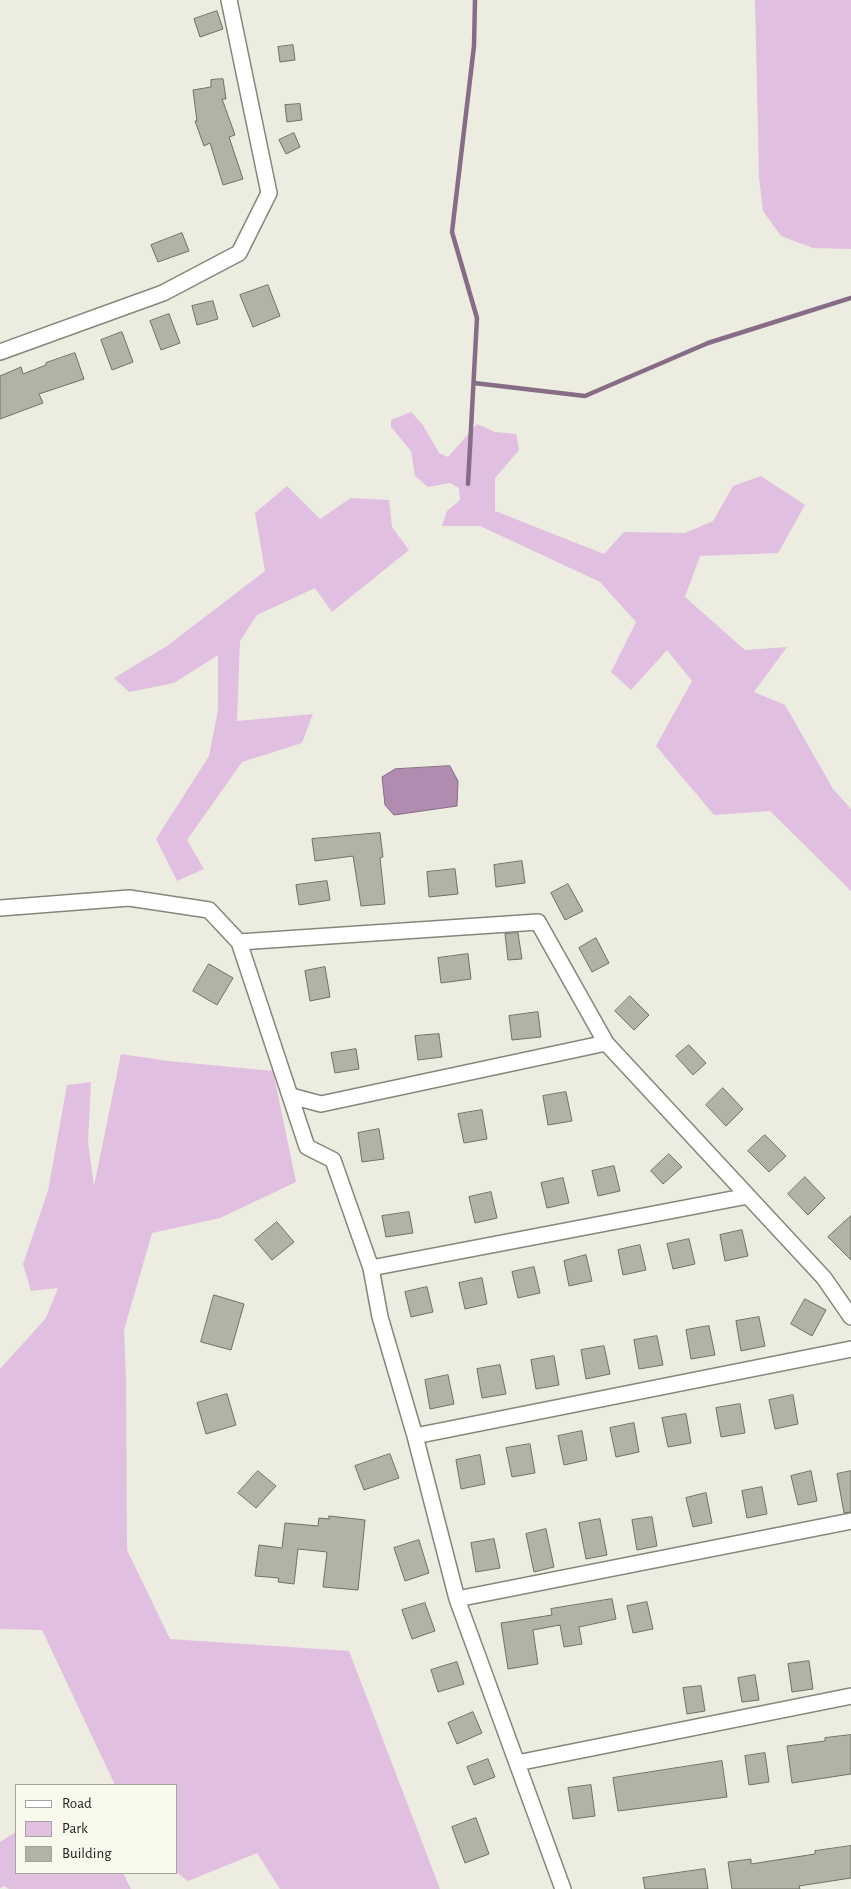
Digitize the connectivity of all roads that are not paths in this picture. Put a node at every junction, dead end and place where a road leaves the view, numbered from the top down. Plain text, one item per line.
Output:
1 (228, 0) edge
2 (0, 352) edge
3 (0, 908) edge
4 (239, 942) junction
5 (606, 1043) junction
6 (291, 1096) junction
7 (748, 1196) junction
8 (371, 1268) junction
9 (851, 1318) edge
10 (851, 1350) edge
11 (415, 1436) junction
12 (851, 1521) edge
13 (457, 1599) junction
14 (851, 1696) edge
15 (517, 1763) junction
16 (563, 1889) edge

1 - 2 street
3 - 4 street
4 - 5 street
4 - 6 street
5 - 6 street
5 - 7 street
6 - 8 street
7 - 8 street
7 - 9 street
8 - 11 street
10 - 11 street
11 - 13 street
12 - 13 street
13 - 15 street
14 - 15 street
15 - 16 street

